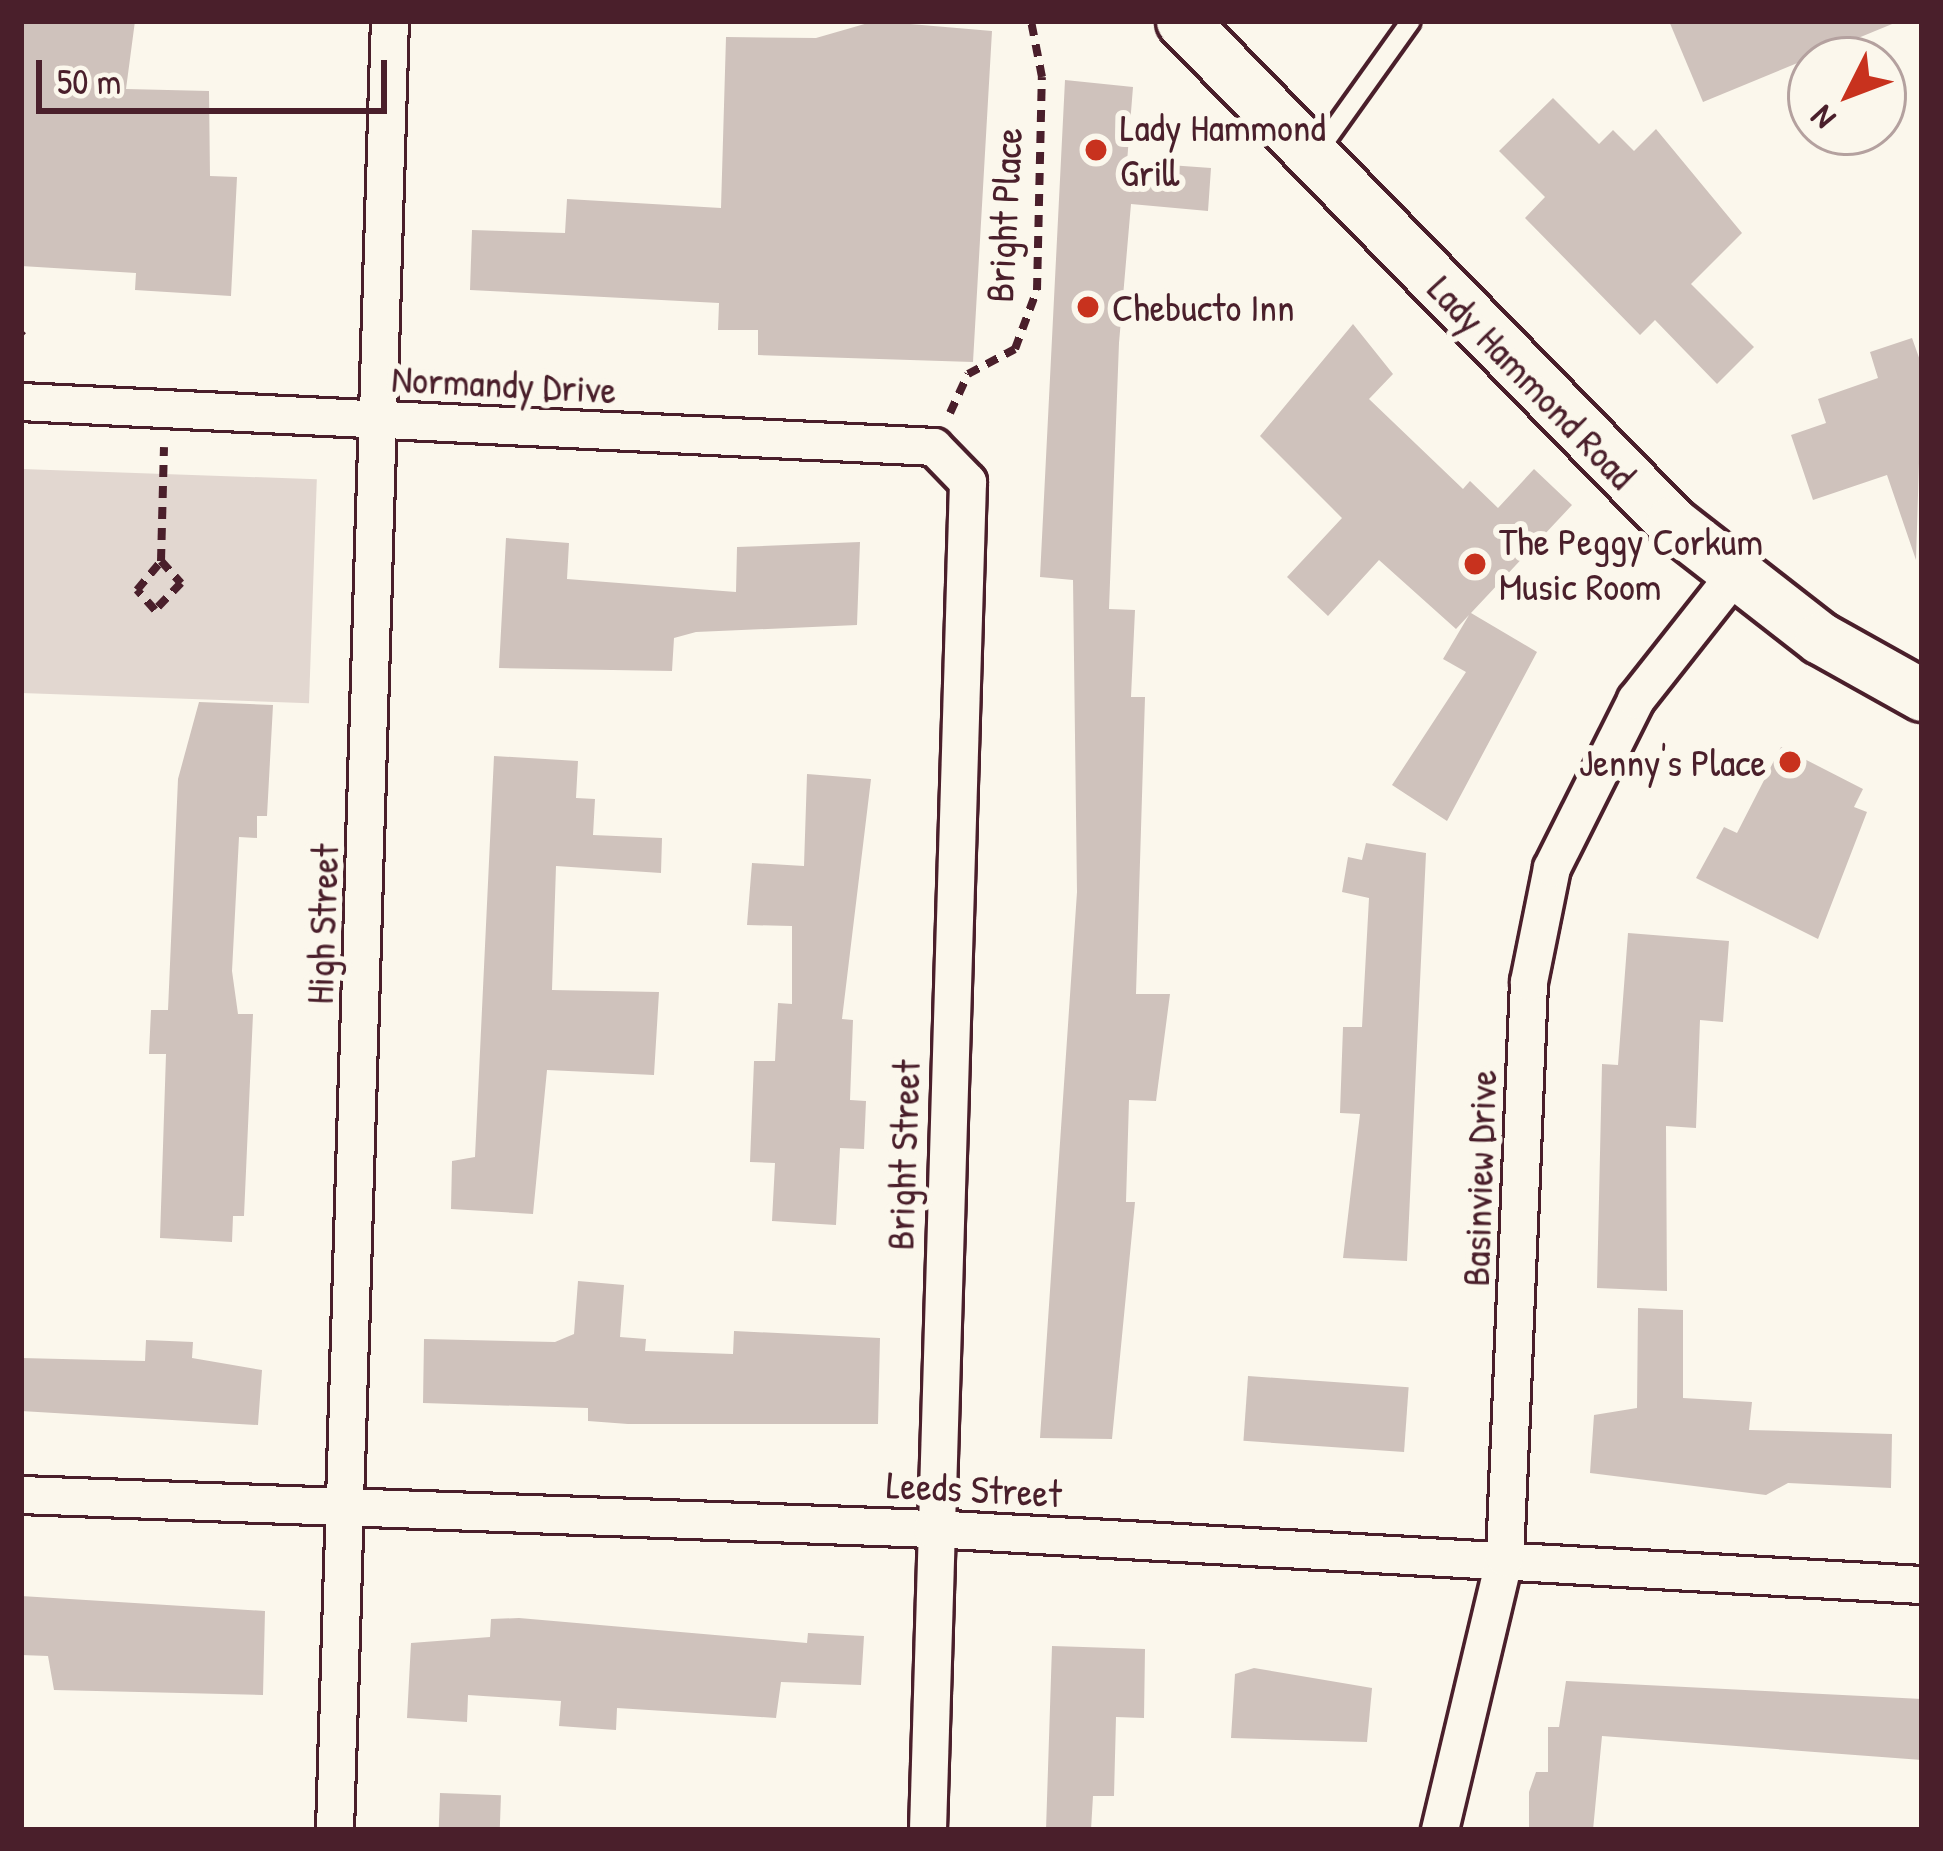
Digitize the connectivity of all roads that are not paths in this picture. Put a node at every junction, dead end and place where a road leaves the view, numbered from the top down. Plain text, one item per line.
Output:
1 (390, 21) edge
2 (1182, 21) edge
3 (1411, 21) edge
4 (1313, 158) junction
5 (21, 402) edge
6 (380, 420) junction
7 (968, 482) joint
8 (1734, 576) junction
9 (1922, 695) edge
10 (21, 1495) edge
11 (343, 1510) junction
12 (932, 1528) junction
13 (1505, 1558) junction
14 (1922, 1585) edge
15 (335, 1830) edge
16 (928, 1830) edge
17 (1440, 1830) edge

1 - 6 street, High Street
2 - 4 main road, Lady Hammond Road
3 - 4 lane
4 - 8 main road, Lady Hammond Road
5 - 6 street, Normandy Drive
6 - 7 street, Normandy Drive
6 - 11 street, High Street
7 - 12 street, Bright Street
8 - 9 main road, Lady Hammond Road
8 - 13 street, Basinview Drive
10 - 11 street, Leeds Street
11 - 12 street, Leeds Street
11 - 15 street, High Street
12 - 13 street, Leeds Street
12 - 16 street, Bright Street
13 - 14 street, Leeds Street
13 - 17 street, Basinview Drive

